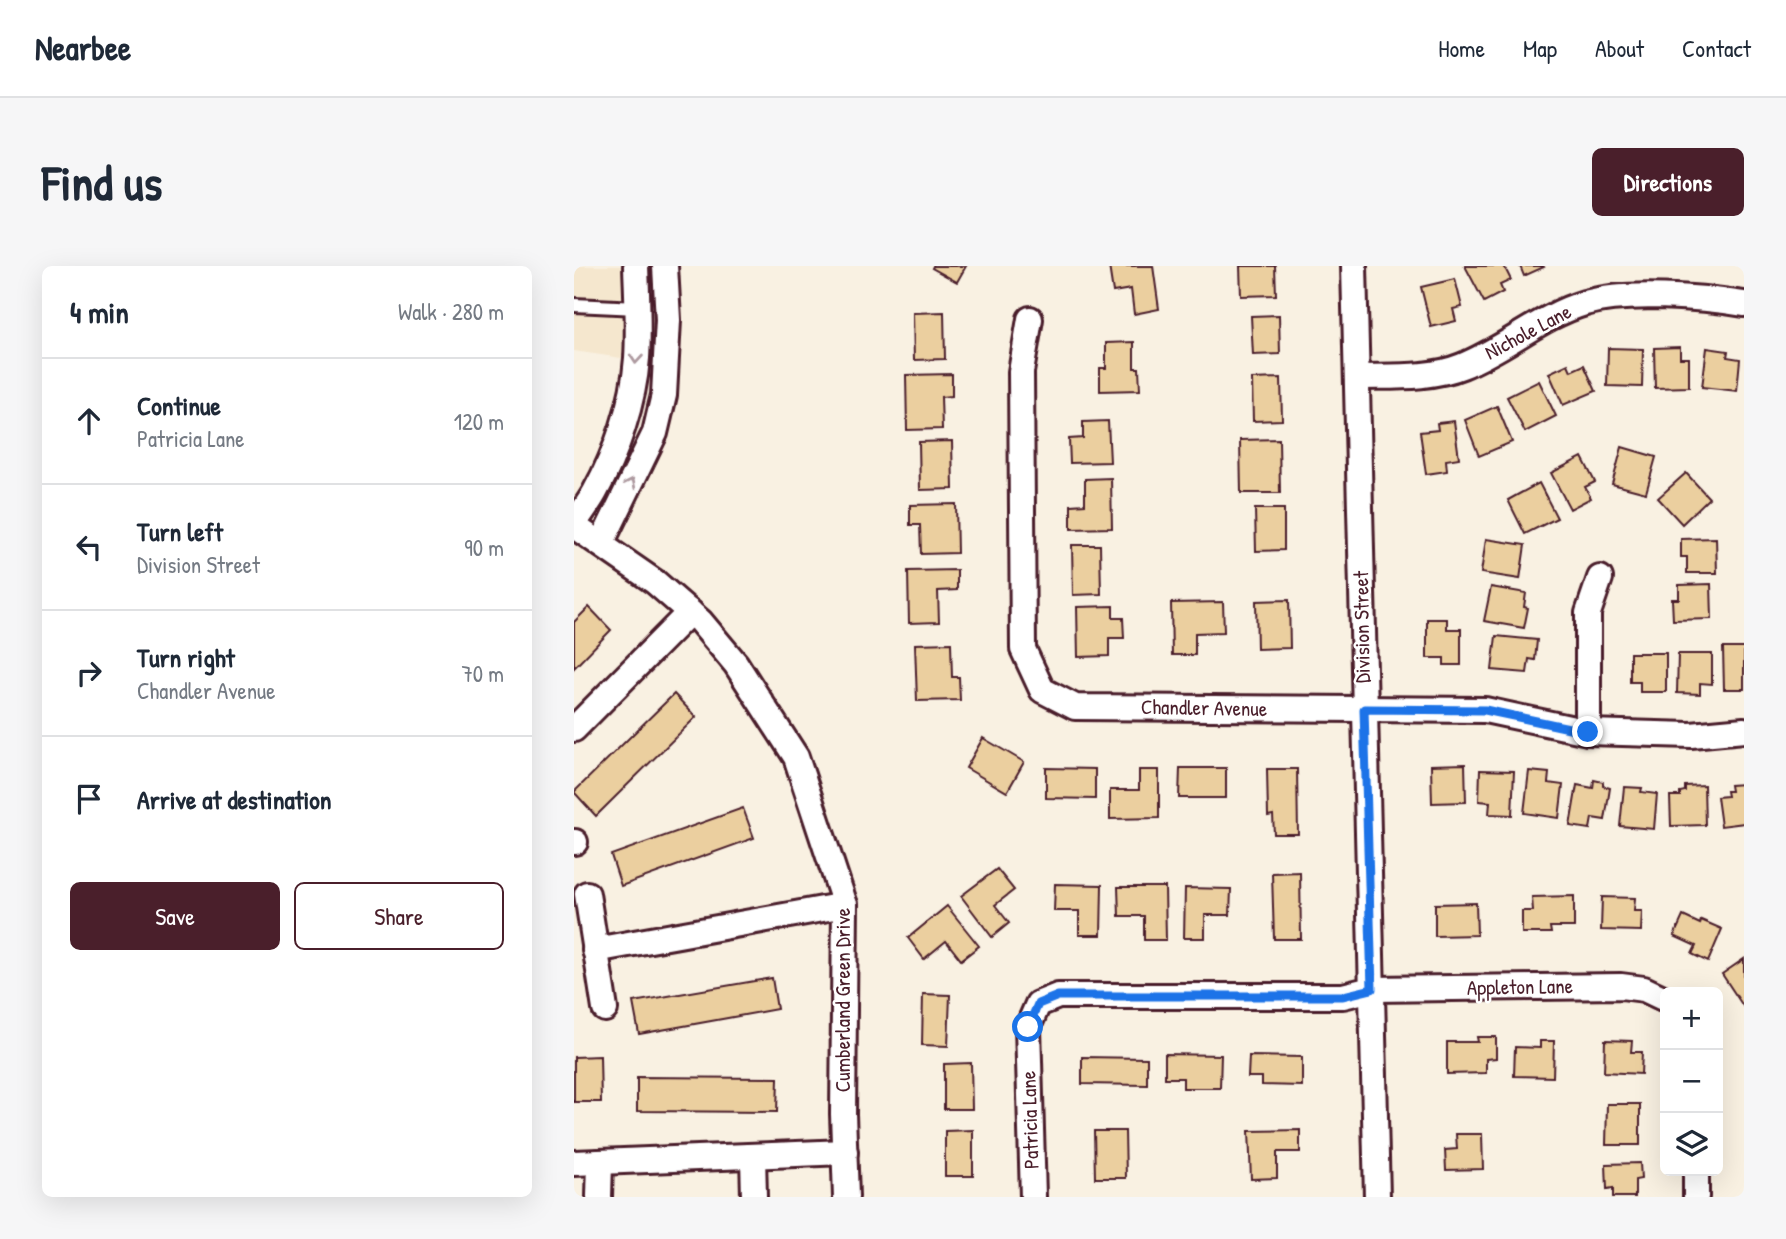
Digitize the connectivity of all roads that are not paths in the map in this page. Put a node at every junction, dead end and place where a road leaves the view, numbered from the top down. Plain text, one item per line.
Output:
1 (636, 266) edge
2 (665, 266) edge
3 (1354, 266) edge
4 (1744, 304) edge
5 (574, 305) edge
6 (638, 308) junction
7 (1030, 319) dead end
8 (1357, 377) junction
9 (574, 525) edge
10 (601, 544) junction
11 (1600, 578) dead end
12 (690, 612) junction
13 (1364, 709) junction
14 (574, 729) edge
15 (1744, 730) edge
16 (1588, 732) junction
17 (587, 894) dead end
18 (845, 905) junction
19 (595, 950) junction
20 (1372, 989) junction
21 (1660, 997) edge
22 (605, 1009) dead end
23 (845, 1152) junction
24 (753, 1156) junction
25 (600, 1162) junction
26 (574, 1163) edge
27 (1696, 1176) edge
28 (599, 1197) edge
29 (754, 1197) edge
30 (846, 1197) edge
31 (1032, 1197) edge
32 (1377, 1197) edge
33 (1696, 1197) edge

1 - 6 street
10 -> 2 street
3 - 8 street, Division Street
4 - 8 street, Nichole Lane
5 - 6 lane
6 -> 9 street
7 - 13 street, Chandler Avenue
8 - 13 street, Division Street
9 - 10 street, Cumberland Green Drive
10 - 12 street, Cumberland Green Drive
11 - 16 street
12 - 14 street
12 - 18 street, Cumberland Green Drive
13 - 16 street, Chandler Avenue
13 - 20 street, Division Street
15 - 16 street, Chandler Avenue
17 - 19 street
18 - 19 street
18 - 23 street, Cumberland Green Drive
19 - 22 street
20 - 21 street, Appleton Lane
20 - 31 street, Patricia Lane
20 - 32 street, Division Street
23 - 24 street
23 - 30 street, Cumberland Green Drive
24 - 25 street
24 - 29 street
25 - 26 street
25 - 28 street
27 - 33 street

